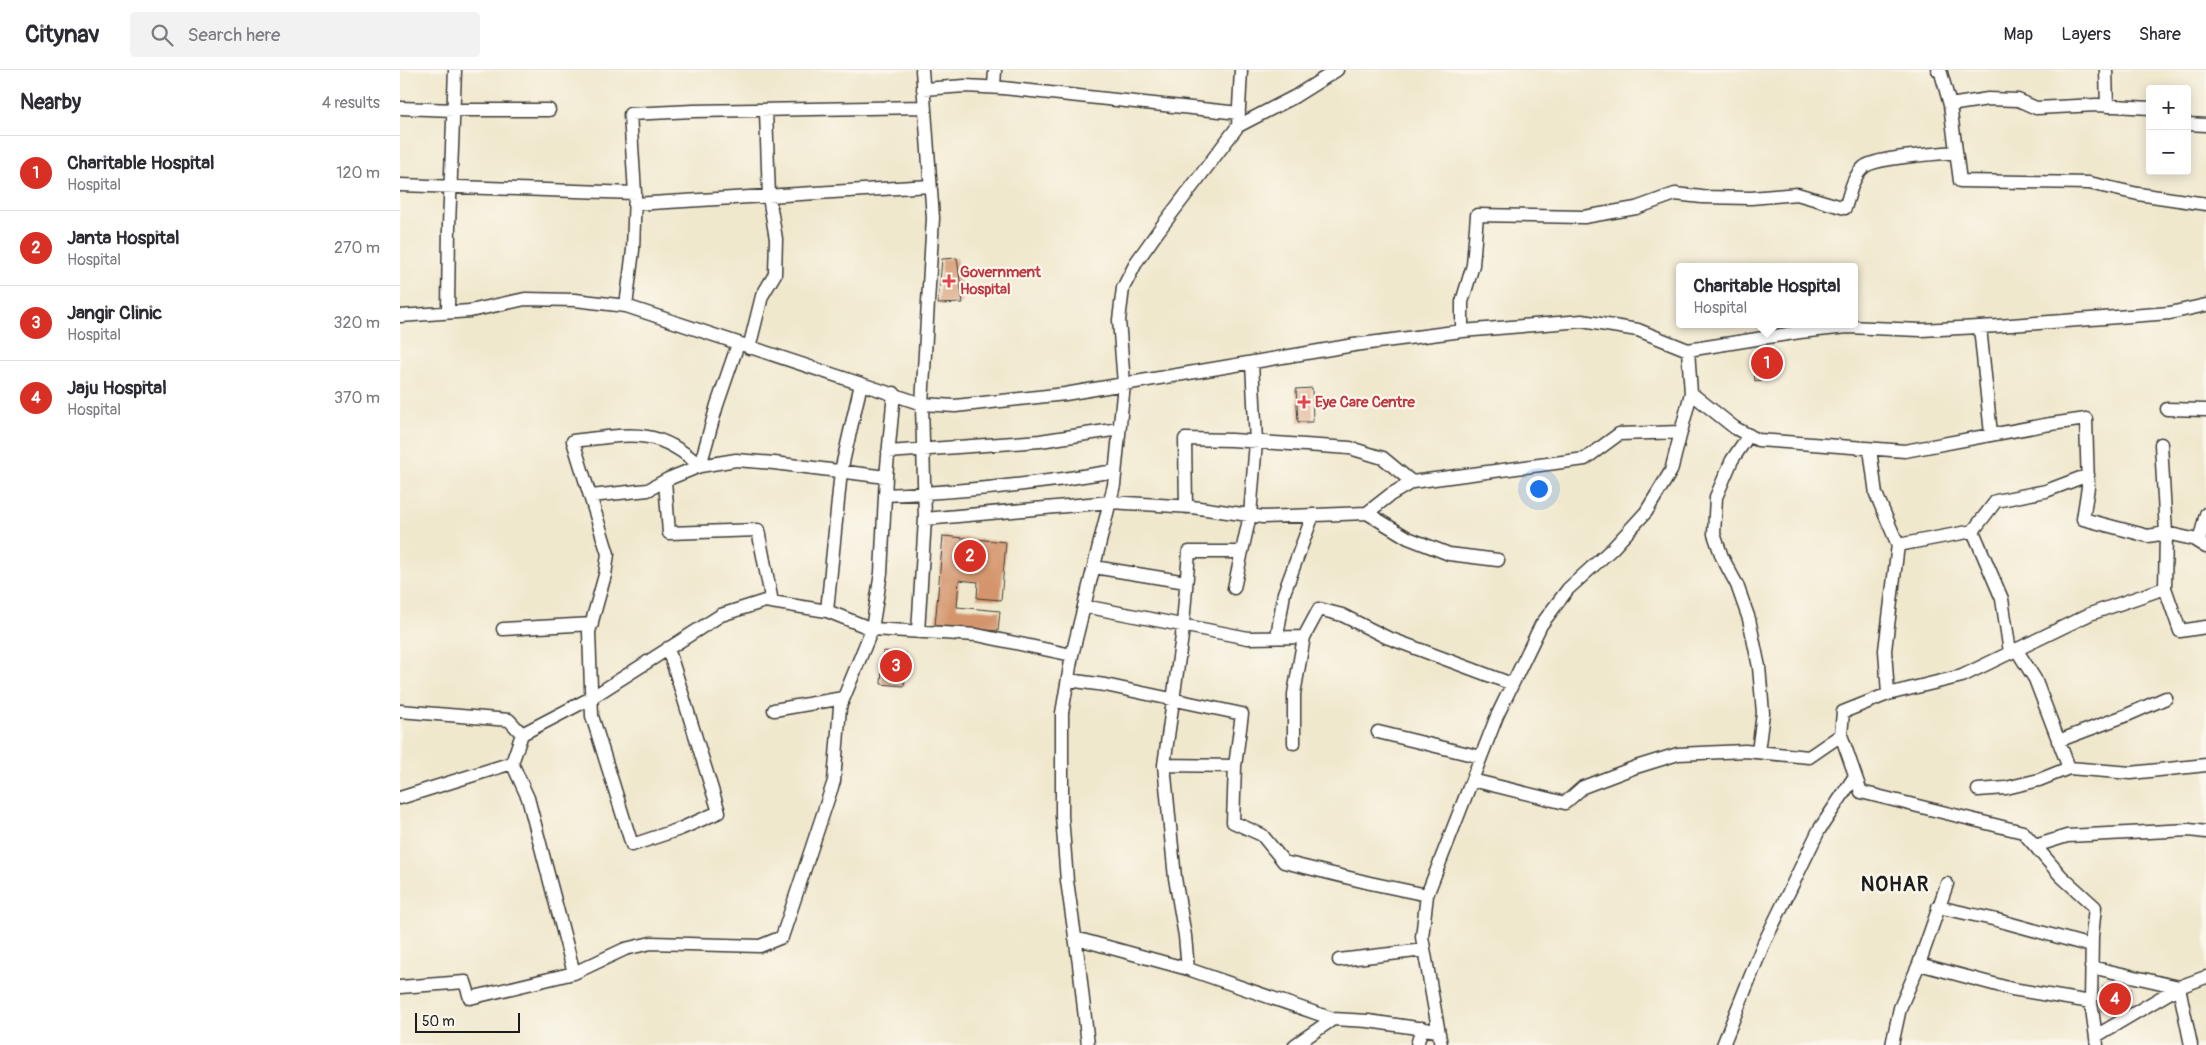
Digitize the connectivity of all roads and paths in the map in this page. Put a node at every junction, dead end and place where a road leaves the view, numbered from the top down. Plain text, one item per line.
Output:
1 (455, 70) edge
2 (922, 70) edge
3 (995, 70) edge
4 (1241, 70) edge
5 (1337, 70) edge
6 (1938, 70) edge
7 (2106, 70) edge
8 (994, 87) junction
9 (923, 89) junction
10 (1950, 105) junction
11 (2108, 106) junction
12 (924, 107) junction
13 (400, 108) edge
14 (2146, 108) edge
15 (454, 110) junction
16 (549, 110) dead end
17 (766, 111) junction
18 (1239, 113) junction
19 (2191, 124) edge
20 (2206, 125) edge
21 (1238, 126) junction
22 (1956, 152) junction
23 (400, 184) edge
24 (451, 186) junction
25 (930, 186) junction
26 (769, 197) junction
27 (635, 198) junction
28 (2206, 204) edge
29 (2206, 305) edge
30 (626, 306) junction
31 (448, 312) junction
32 (400, 316) edge
33 (1858, 327) edge
34 (1980, 327) junction
35 (1838, 328) edge
36 (1462, 332) junction
37 (743, 346) junction
38 (1688, 350) junction
39 (1252, 363) junction
40 (861, 384) junction
41 (1124, 384) junction
42 (894, 393) junction
43 (1691, 393) junction
44 (922, 404) junction
45 (2167, 409) dead end
46 (2206, 410) edge
47 (1119, 429) junction
48 (1681, 432) junction
49 (1991, 434) junction
50 (1749, 435) junction
51 (1256, 442) junction
52 (2161, 444) dead end
53 (1870, 448) junction
54 (923, 450) junction
55 (888, 452) junction
56 (700, 466) junction
57 (841, 471) junction
58 (1115, 471) junction
59 (2088, 475) junction
60 (886, 477) junction
61 (664, 481) junction
62 (1412, 482) junction
63 (924, 494) junction
64 (885, 495) junction
65 (591, 496) junction
66 (1110, 502) junction
67 (1186, 507) junction
68 (1367, 513) junction
69 (2206, 514) edge
70 (1250, 515) junction
71 (1313, 515) junction
72 (926, 520) junction
73 (1973, 531) junction
74 (2166, 533) junction
75 (1898, 545) junction
76 (2202, 545) edge
77 (1242, 552) junction
78 (1498, 560) dead end
79 (1094, 567) junction
80 (1186, 582) junction
81 (1234, 588) dead end
82 (2165, 588) junction
83 (772, 602) junction
84 (1084, 606) junction
85 (827, 611) junction
86 (592, 624) junction
87 (1183, 625) junction
88 (2206, 627) edge
89 (503, 629) dead end
90 (872, 629) junction
91 (918, 632) junction
92 (1277, 637) junction
93 (1304, 637) junction
94 (668, 648) junction
95 (2013, 650) junction
96 (1072, 655) junction
97 (1068, 680) junction
98 (1512, 684) junction
99 (1888, 694) junction
100 (590, 698) junction
101 (843, 698) junction
102 (1173, 698) junction
103 (2166, 698) dead end
104 (774, 710) dead end
105 (400, 711) edge
106 (1378, 732) dead end
107 (522, 734) junction
108 (1841, 736) junction
109 (2058, 741) junction
110 (1294, 743) dead end
111 (1758, 752) junction
112 (1481, 757) junction
113 (512, 763) junction
114 (2206, 765) edge
115 (1164, 766) junction
116 (1235, 766) junction
117 (2068, 768) junction
118 (1856, 776) junction
119 (1472, 780) junction
120 (1978, 790) dead end
121 (400, 798) edge
122 (2206, 832) edge
123 (2035, 846) junction
124 (1947, 884) dead end
125 (1427, 894) junction
126 (1938, 907) junction
127 (1075, 938) junction
128 (2092, 946) junction
129 (1424, 950) junction
130 (1339, 960) dead end
131 (1919, 964) junction
132 (2091, 967) junction
133 (1188, 969) junction
134 (574, 973) junction
135 (2206, 976) edge
136 (400, 987) edge
137 (2179, 987) junction
138 (2091, 1002) junction
139 (1333, 1019) junction
140 (1422, 1028) junction
141 (1438, 1031) junction
142 (2097, 1040) edge
143 (1088, 1045) edge
144 (1295, 1045) edge
145 (1417, 1045) edge
146 (1441, 1045) edge
147 (1723, 1045) edge
148 (1892, 1045) edge
149 (2191, 1045) edge

1 - 15 street
2 - 9 street
3 - 8 street
4 - 18 street
5 - 21 street
6 - 10 street
7 - 11 street
8 - 9 street
8 - 18 street
9 - 12 street
10 - 11 street
10 - 22 street
11 - 14 street
12 - 17 street
12 - 25 street
13 - 15 street
15 - 16 street
15 - 24 street
17 - 26 street
17 - 27 street
18 - 21 street
19 - 20 street
21 - 41 street
22 - 28 street
22 - 36 street
23 - 24 street
24 - 27 street
24 - 31 street
25 - 26 street
25 - 44 street
26 - 27 street
26 - 37 street
27 - 30 street
29 - 34 street
30 - 31 street
30 - 37 street
31 - 32 street
33 - 34 street
34 - 49 street
35 - 38 street
36 - 38 street
36 - 39 street
37 - 40 street
37 - 56 street
38 - 43 street
39 - 41 street
39 - 51 street
40 - 42 street
40 - 57 street
41 - 44 street
41 - 47 street
42 - 44 street
42 - 55 street
43 - 48 street
43 - 50 street
44 - 54 street
45 - 46 street
47 - 54 street
47 - 58 street
48 - 62 street
48 - 98 street
49 - 53 street
49 - 59 street
50 - 53 street
50 - 111 street
51 - 62 street
51 - 67 street
51 - 70 street
52 - 74 street
53 - 75 street
54 - 55 street
54 - 63 street
55 - 60 street
56 - 57 street
56 - 61 street
56 - 65 street
57 - 60 street
57 - 85 street
58 - 63 street
58 - 66 street
59 - 73 street
59 - 74 street
60 - 64 street
61 - 65 street
61 - 83 street
62 - 68 street
63 - 64 street
63 - 72 street
64 - 90 street
65 - 86 street
66 - 67 street
66 - 72 street
66 - 79 street
67 - 70 street
68 - 71 street
68 - 78 street
69 - 76 street
70 - 71 street
70 - 77 street
71 - 92 street
72 - 91 street
73 - 75 street
73 - 95 street
74 - 76 street
74 - 82 street
75 - 99 street
77 - 80 street
77 - 81 street
79 - 80 street
79 - 84 street
80 - 87 street
82 - 88 street
82 - 95 street
83 - 85 street
83 - 94 street
84 - 87 street
84 - 96 street
85 - 90 street
86 - 89 street
86 - 100 street
87 - 92 street
87 - 102 street
90 - 91 street
90 - 101 street
91 - 96 street
92 - 93 street
93 - 98 street
93 - 110 street
94 - 100 street
94 - 100 street
95 - 99 street
95 - 109 street
96 - 97 street
97 - 102 street
97 - 127 street
98 - 112 street
99 - 108 street
100 - 107 street
101 - 104 street
101 - 134 street
102 - 115 street
102 - 116 street
103 - 109 street
105 - 107 street
106 - 112 street
107 - 113 street
108 - 111 street
108 - 118 street
109 - 117 street
111 - 119 street
112 - 119 street
113 - 121 street
113 - 134 street
114 - 117 street
115 - 116 street
115 - 133 street
116 - 125 street
117 - 120 street
118 - 123 street
118 - 147 street
119 - 125 street
122 - 123 street
123 - 128 street
124 - 126 street
125 - 129 street
126 - 128 street
126 - 131 street
127 - 133 street
127 - 143 street
128 - 132 street
129 - 130 street
129 - 141 street
131 - 138 street
131 - 148 street
132 - 137 street
132 - 138 street
133 - 139 street
134 - 136 street
135 - 137 street
137 - 142 street
137 - 149 street
138 - 142 street
139 - 140 street
139 - 144 street
140 - 141 street
140 - 145 street
141 - 146 street

